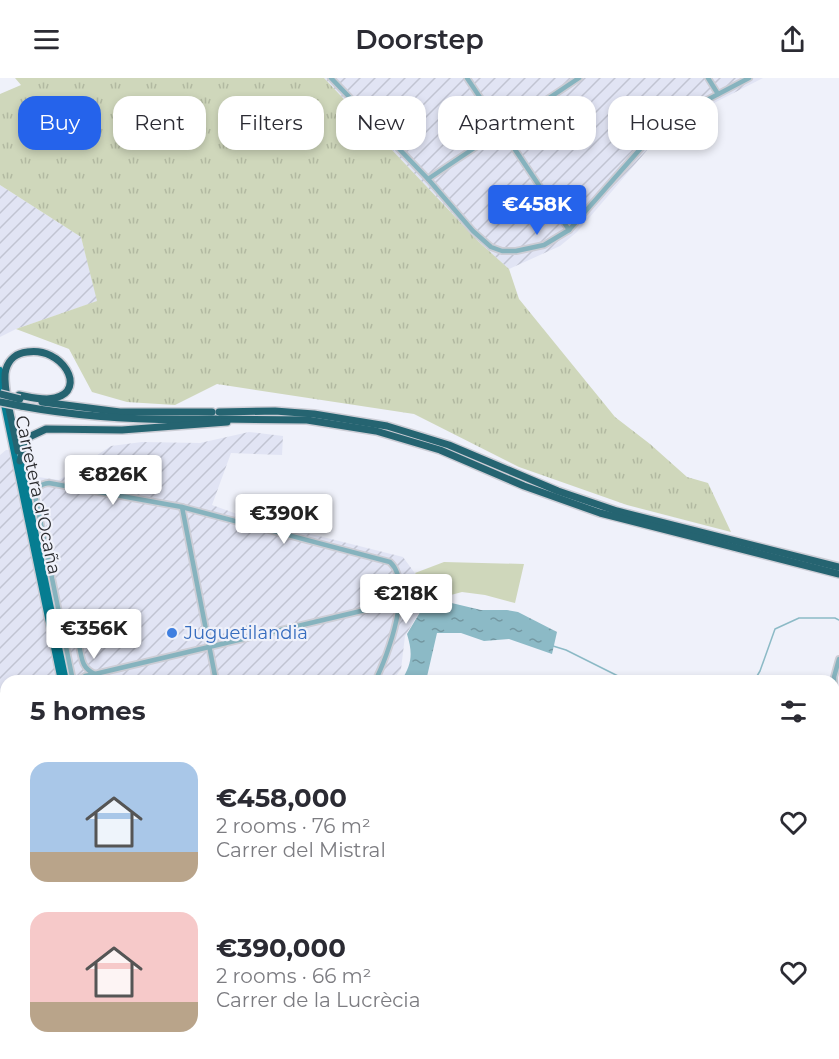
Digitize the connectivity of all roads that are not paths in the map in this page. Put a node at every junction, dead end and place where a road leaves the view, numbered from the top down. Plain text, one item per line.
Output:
1 (331, 78) edge
2 (467, 78) edge
3 (579, 78) edge
4 (708, 78) edge
5 (749, 78) edge
6 (718, 94) junction
7 (479, 96) edge
8 (553, 96) edge
9 (473, 150) edge
10 (515, 150) edge
11 (428, 179) junction
12 (569, 230) junction
13 (0, 370) edge
14 (0, 385) edge
15 (0, 392) edge
16 (20, 400) junction
17 (0, 402) edge
18 (217, 415) junction
19 (334, 423) junction
20 (18, 451) junction
21 (20, 460) junction
22 (182, 507) junction
23 (44, 545) junction
24 (747, 548) junction
25 (40, 559) junction
26 (810, 564) junction
27 (48, 565) junction
28 (839, 567) edge
29 (839, 574) edge
30 (51, 577) junction
31 (399, 602) junction
32 (50, 607) junction
33 (55, 629) junction
34 (63, 635) junction
35 (210, 647) junction
36 (838, 660) edge
37 (95, 674) junction
38 (62, 675) edge
39 (62, 675) edge
40 (72, 675) edge
41 (90, 675) edge
42 (215, 675) edge
43 (377, 675) edge
44 (834, 675) edge

1 - 11 street
2 - 7 street
3 - 8 street
4 - 6 street
5 - 6 street
6 - 12 street
9 - 11 street
10 - 12 street
11 - 12 street
13 - 20 main road, Carretera d'Ocaña
14 - 38 main road, Carretera d'Ocaña
15 - 16 highway, bridge
16 - 17 highway, bridge
16 - 18 highway
16 - 20 highway
18 - 19 highway
18 - 24 highway
19 - 21 highway
19 - 24 highway
20 - 21 main road, Carretera d'Ocaña
21 - 25 main road, Carretera d'Ocaña
22 - 23 street, Carretera d'Ocaña
22 - 31 street
22 - 35 street
23 - 25 street, Carretera d'Ocaña
23 - 27 street, Carretera d'Ocaña
24 - 26 highway
25 - 27 street, Carretera d'Ocaña
25 - 32 main road, Carretera d'Ocaña
26 - 28 highway
26 - 29 highway
27 - 30 street, Carretera d'Ocaña
30 - 32 street, Carretera d'Ocaña
30 - 34 street, Carretera d'Ocaña
31 - 35 street
31 - 43 street
32 - 33 main road, Carretera d'Ocaña
33 - 34 street, Carretera d'Ocaña
33 - 39 main road, Carretera d'Ocaña
34 - 37 street, Carretera d'Ocaña
34 - 40 street, Carretera d'Ocaña
35 - 37 street
35 - 42 street
36 - 44 street
37 - 41 street

